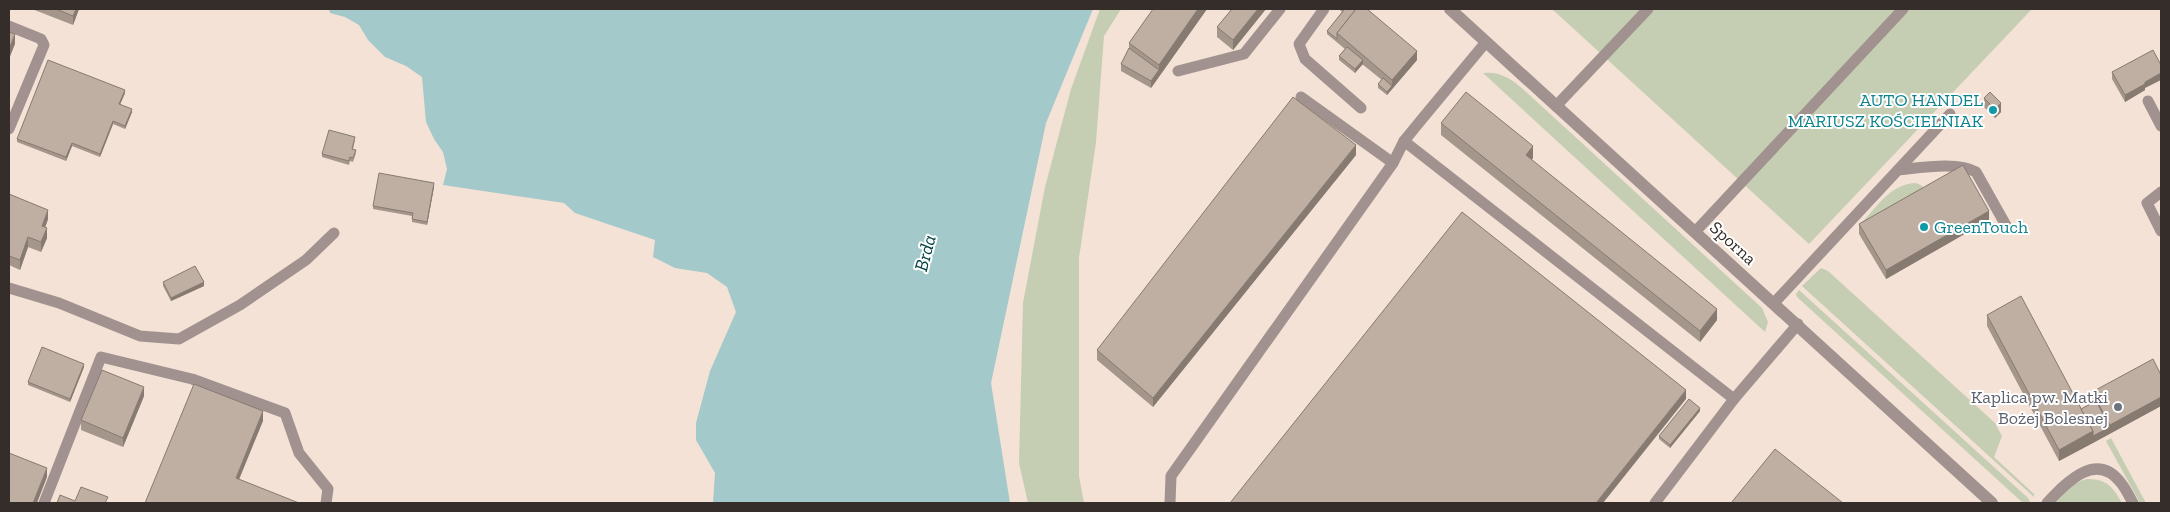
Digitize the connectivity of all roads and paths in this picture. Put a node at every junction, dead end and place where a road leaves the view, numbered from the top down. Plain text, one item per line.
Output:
1 (1280, 9) edge
2 (1324, 9) edge
3 (1450, 9) edge
4 (1648, 9) edge
5 (1903, 9) edge
6 (9, 26) edge
7 (1486, 42) junction
8 (1178, 71) dead end
9 (1301, 98) dead end
10 (2148, 101) dead end
11 (1556, 106) junction
12 (1362, 108) dead end
13 (1950, 114) dead end
14 (2161, 126) edge
15 (9, 129) edge
16 (1404, 141) junction
17 (1393, 163) junction
18 (1898, 170) junction
19 (2161, 192) edge
20 (2008, 229) dead end
21 (2161, 231) edge
22 (334, 232) dead end
23 (1695, 232) junction
24 (9, 288) edge
25 (1774, 303) junction
26 (1798, 324) junction
27 (1734, 400) junction
28 (44, 503) edge
29 (326, 503) edge
30 (1170, 503) edge
31 (1655, 503) edge
32 (1992, 503) edge
33 (2047, 503) edge
34 (2133, 503) edge

1 - 8 lane
2 - 12 lane
3 - 7 street, Sporna
4 - 11 lane
5 - 23 lane
6 - 15 lane
7 - 11 street, Sporna
7 - 16 lane
9 - 17 lane
10 - 14 lane
11 - 23 street, Sporna
13 - 18 lane
16 - 17 lane
16 - 27 lane
17 - 30 lane
18 - 20 lane
18 - 25 lane
19 - 21 lane
22 - 24 lane
23 - 25 street, Sporna
25 - 26 street, Sporna
26 - 27 lane
26 - 32 street, Sporna
27 - 31 lane
28 - 29 lane
33 - 34 lane

